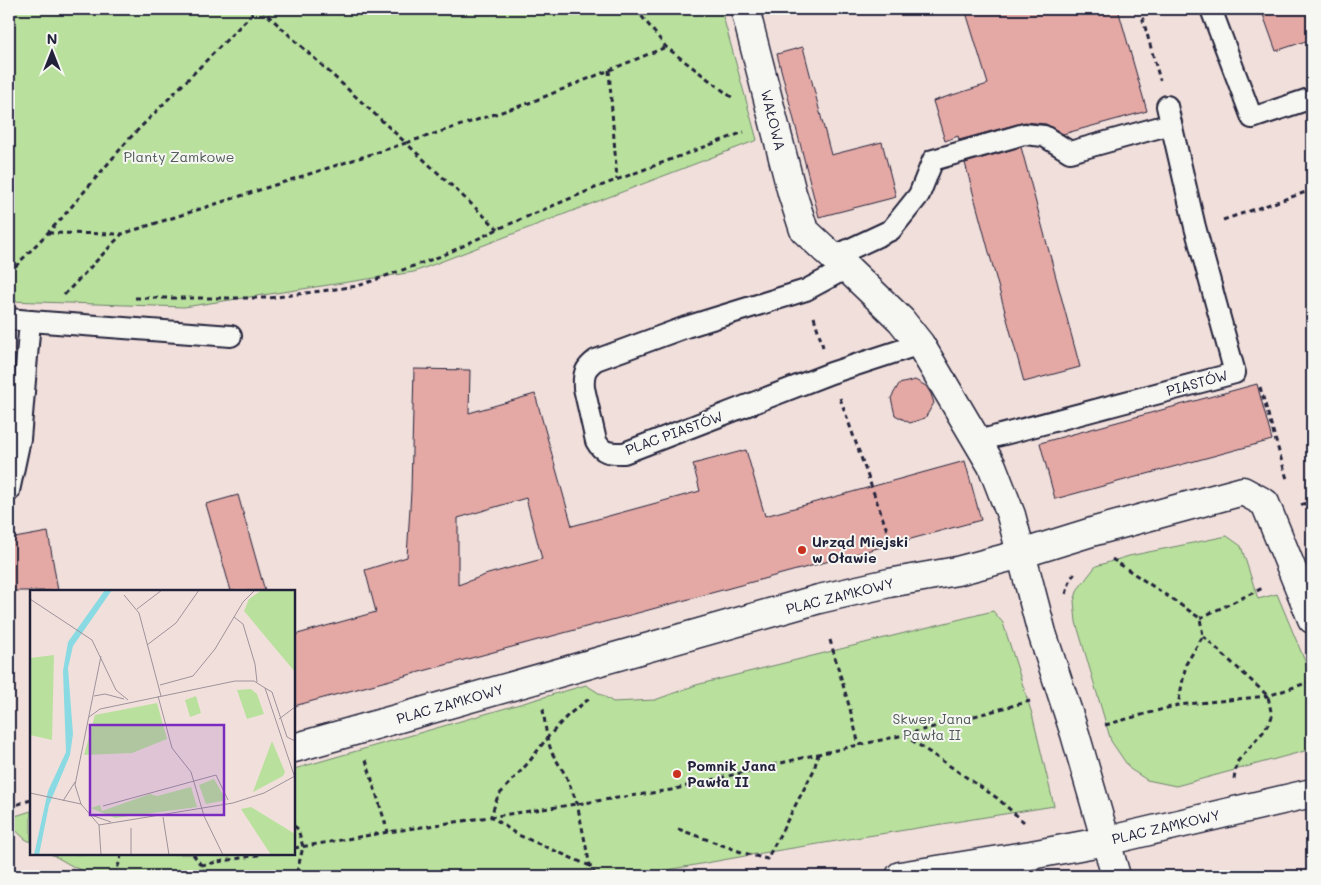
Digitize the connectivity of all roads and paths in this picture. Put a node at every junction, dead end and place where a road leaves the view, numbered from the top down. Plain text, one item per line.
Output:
1 (259, 9) edge
2 (636, 9) edge
3 (745, 9) edge
4 (1140, 9) edge
5 (1211, 9) edge
6 (666, 47) junction
7 (610, 70) junction
8 (1312, 98) edge
9 (741, 104) dead end
10 (1169, 115) junction
11 (746, 131) dead end
12 (406, 143) junction
13 (617, 180) junction
14 (1312, 190) edge
15 (1220, 220) dead end
16 (498, 229) junction
17 (47, 233) junction
18 (122, 234) junction
19 (840, 262) junction
20 (9, 273) edge
21 (56, 295) dead end
22 (65, 295) junction
23 (74, 296) dead end
24 (132, 298) dead end
25 (9, 319) edge
26 (30, 321) junction
27 (231, 336) dead end
28 (920, 344) junction
29 (1259, 384) dead end
30 (978, 441) junction
31 (1290, 488) dead end
32 (9, 491) edge
33 (1312, 501) edge
34 (1296, 507) dead end
35 (1021, 554) junction
36 (1108, 556) dead end
37 (1081, 567) dead end
38 (1269, 585) dead end
39 (1065, 595) dead end
40 (1200, 618) junction
41 (1312, 619) edge
42 (1203, 636) junction
43 (830, 640) dead end
44 (539, 679) junction
45 (1312, 681) edge
46 (594, 696) dead end
47 (1268, 696) junction
48 (1035, 699) dead end
49 (1178, 705) junction
50 (1098, 727) dead end
51 (357, 730) junction
52 (904, 735) junction
53 (547, 738) junction
54 (858, 745) junction
55 (295, 748) edge
56 (818, 754) junction
57 (1234, 781) dead end
58 (1312, 793) edge
59 (30, 800) edge
60 (577, 803) junction
61 (9, 807) edge
62 (491, 816) junction
63 (1024, 822) dead end
64 (295, 827) edge
65 (678, 829) dead end
66 (388, 832) junction
67 (1106, 841) junction
68 (303, 847) junction
69 (295, 848) edge
70 (121, 855) edge
71 (194, 855) edge
72 (257, 855) edge
73 (201, 865) junction
74 (590, 866) junction
75 (114, 876) edge
76 (206, 876) edge
77 (296, 876) edge
78 (596, 876) edge
79 (900, 876) edge
80 (1116, 876) edge

1 - 12 path
1 - 17 path
2 - 6 path
3 - 19 street, WAŁOWA
4 - 10 path
5 - 8 lane
6 - 7 path
6 - 9 path
7 - 12 path
7 - 13 path
10 - 19 lane
10 - 30 lane, PIASTÓW
11 - 13 path
12 - 16 path
12 - 18 path
13 - 16 path
14 - 15 path
16 - 24 path
17 - 18 path
17 - 20 path
18 - 22 path
19 - 28 street
19 - 28 lane, PLAC PIASTÓW
21 - 22 path
22 - 23 path
25 - 26 lane
26 - 27 lane
26 - 32 lane
28 - 30 street
29 - 31 path
30 - 35 street
33 - 34 path
35 - 41 street, PLAC ZAMKOWY
35 - 44 street, PLAC ZAMKOWY
35 - 67 street
36 - 40 path
37 - 39 path
38 - 40 path
40 - 42 path
42 - 47 path
42 - 49 path
43 - 54 path
44 - 51 street, PLAC ZAMKOWY
44 - 53 path
45 - 47 path
46 - 53 path
47 - 49 path
47 - 57 path
48 - 52 path
49 - 50 path
51 - 55 street, PLAC ZAMKOWY
51 - 66 path
52 - 54 path
52 - 63 path
53 - 60 path
53 - 62 path
54 - 56 path
56 - 60 path
56 - 65 path
58 - 67 street, PLAC ZAMKOWY
59 - 61 path
60 - 62 path
60 - 74 path
62 - 66 path
62 - 74 path
64 - 68 path
66 - 68 path
67 - 79 street, PLAC ZAMKOWY
67 - 80 street
68 - 69 path
68 - 77 path
70 - 75 path
71 - 73 path
72 - 73 path
73 - 76 path
74 - 78 path

